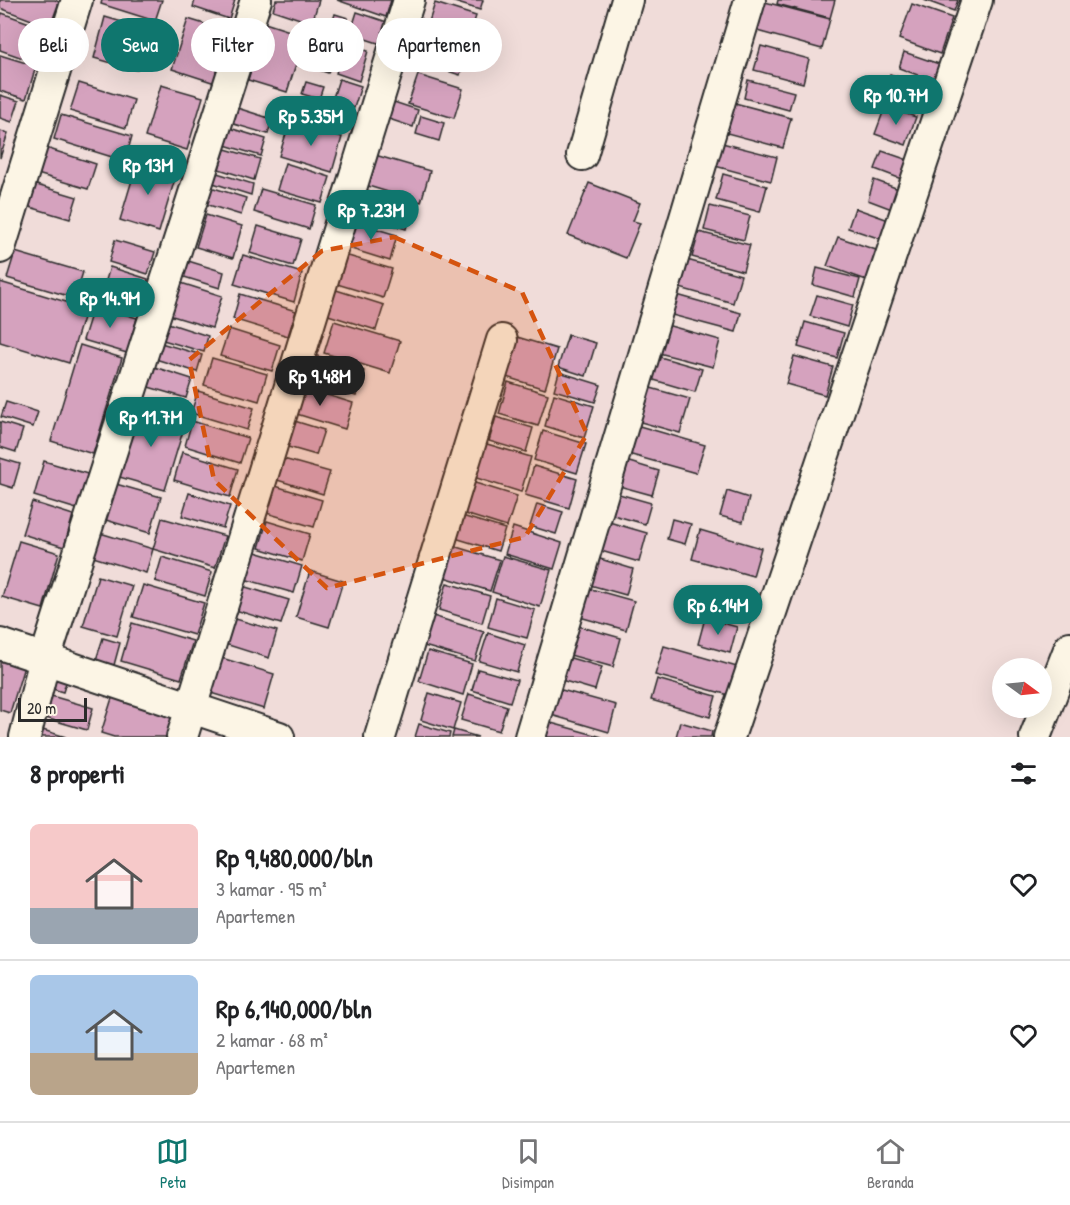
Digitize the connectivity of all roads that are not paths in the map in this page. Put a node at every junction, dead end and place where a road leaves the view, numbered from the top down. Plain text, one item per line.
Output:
1 (77, 0) edge
2 (256, 0) edge
3 (409, 0) edge
4 (627, 0) edge
5 (750, 0) edge
6 (977, 0) edge
7 (582, 155) dead end
8 (0, 248) edge
9 (502, 340) dead end
10 (0, 644) edge
11 (1070, 647) edge
12 (45, 659) junction
13 (191, 709) junction
14 (25, 737) edge
15 (182, 737) edge
16 (279, 737) edge
17 (380, 737) edge
18 (530, 737) edge
19 (729, 737) edge
20 (1035, 737) edge

1 - 8 street
2 - 12 street
3 - 13 street
4 - 7 street
5 - 18 street
6 - 19 street
9 - 17 street
10 - 12 street
11 - 20 street
12 - 13 street
12 - 14 street
13 - 15 street
13 - 16 street

